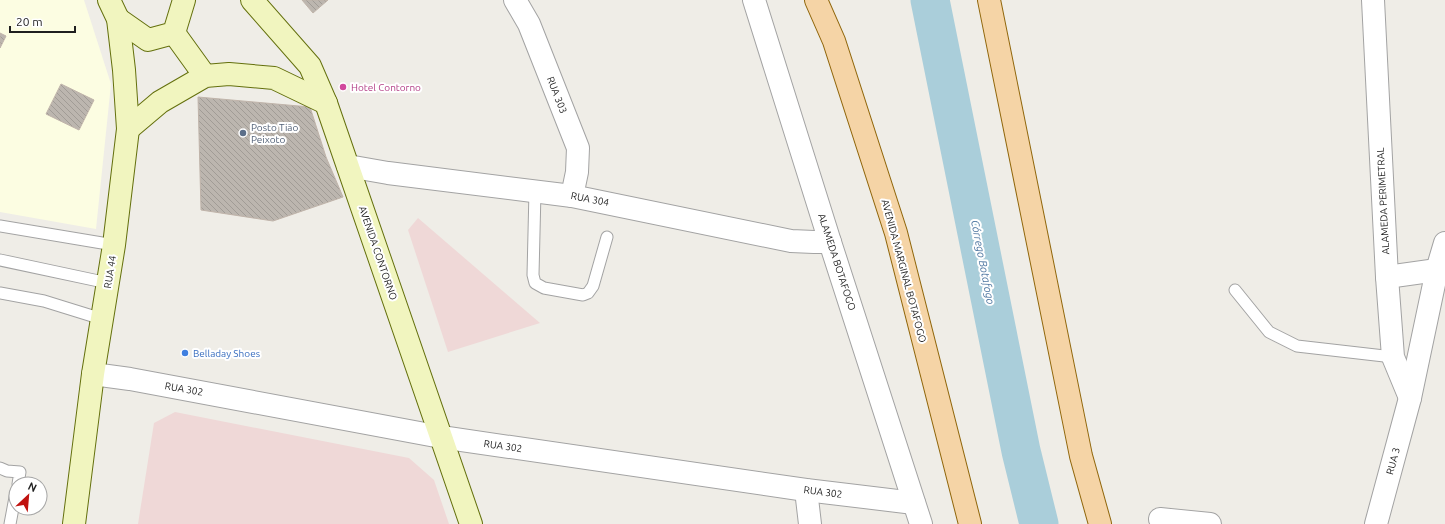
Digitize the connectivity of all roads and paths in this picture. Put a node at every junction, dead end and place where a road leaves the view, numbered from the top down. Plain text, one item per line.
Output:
1 (184, 0) edge
2 (252, 0) edge
3 (515, 0) edge
4 (754, 0) edge
5 (816, 0) edge
6 (988, 0) edge
7 (1373, 0) edge
8 (114, 10) edge
9 (174, 33) junction
10 (205, 76) junction
11 (326, 103) junction
12 (128, 129) junction
13 (348, 166) junction
14 (535, 191) junction
15 (572, 196) junction
16 (0, 226) edge
17 (607, 237) dead end
18 (830, 242) junction
19 (1445, 243) edge
20 (114, 245) junction
21 (0, 260) edge
22 (1441, 271) edge
23 (1387, 277) junction
24 (108, 283) junction
25 (1235, 290) dead end
26 (0, 293) edge
27 (102, 319) junction
28 (1393, 357) junction
29 (93, 374) junction
30 (1410, 398) junction
31 (441, 437) junction
32 (0, 468) edge
33 (19, 476) edge
34 (806, 490) junction
35 (914, 503) junction
36 (1160, 520) dead end
37 (74, 524) edge
38 (471, 524) edge
39 (810, 524) edge
40 (921, 524) edge
41 (970, 524) edge
42 (1100, 524) edge
43 (1210, 524) edge
44 (1376, 524) edge

1 - 9 main road
2 - 11 main road, AVENIDA CONTORNO
3 - 15 street, RUA 303
4 - 18 street, ALAMEDA BOTAFOGO
5 - 41 main road, AVENIDA MARGINAL BOTAFOGO
6 - 42 main road
7 - 23 street, ALAMEDA PERIMETRAL
8 - 9 main road
8 - 12 main road, RUA 44
9 - 10 main road
10 - 11 main road
10 - 12 main road
11 - 13 main road, AVENIDA CONTORNO
12 - 20 main road, RUA 44
13 - 14 street, RUA 304
13 - 31 main road, AVENIDA CONTORNO
14 - 15 street, RUA 304
14 - 17 lane
15 - 18 street, RUA 304
16 - 20 lane
18 - 35 street, ALAMEDA BOTAFOGO
19 - 22 street, RUA 3
20 - 24 main road, RUA 44
21 - 24 lane
22 - 23 street
22 - 30 street, RUA 3
23 - 28 street, ALAMEDA PERIMETRAL
24 - 27 main road, RUA 44
25 - 28 lane
26 - 27 lane
27 - 29 main road, RUA 44
28 - 30 street, ALAMEDA PERIMETRAL
29 - 31 street, RUA 302
29 - 37 main road, RUA 44
30 - 44 street, RUA 3
31 - 34 street, RUA 302
31 - 38 main road, AVENIDA CONTORNO
32 - 33 lane
34 - 35 street, RUA 302
34 - 39 street
35 - 40 street, ALAMEDA BOTAFOGO
36 - 43 street

